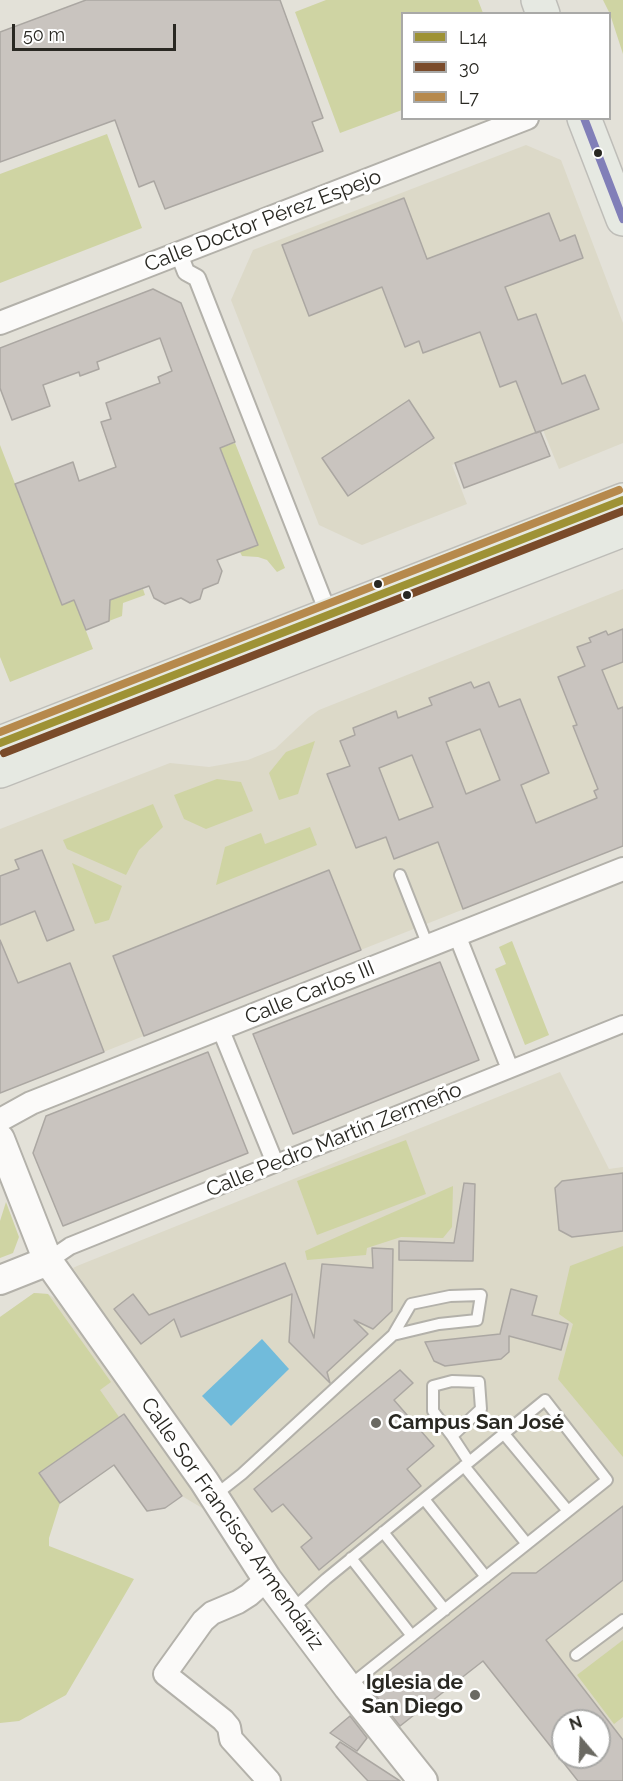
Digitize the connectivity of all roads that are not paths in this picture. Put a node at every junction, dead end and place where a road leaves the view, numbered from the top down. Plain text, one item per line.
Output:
1 (522, 120) edge
2 (585, 120) edge
3 (609, 120) edge
4 (623, 158) edge
5 (623, 219) edge
6 (178, 254) junction
7 (0, 323) edge
8 (623, 500) edge
9 (623, 530) edge
10 (329, 615) junction
11 (0, 743) edge
12 (0, 771) edge
13 (623, 869) edge
14 (400, 875) dead end
15 (457, 935) junction
16 (428, 946) junction
17 (623, 1024) edge
18 (220, 1028) junction
19 (510, 1069) junction
20 (0, 1120) edge
21 (0, 1139) edge
22 (275, 1163) junction
23 (48, 1261) junction
24 (0, 1280) edge
25 (393, 1335) junction
26 (504, 1434) junction
27 (452, 1436) junction
28 (466, 1464) junction
29 (214, 1497) junction
30 (424, 1499) junction
31 (568, 1511) junction
32 (383, 1532) junction
33 (527, 1544) junction
34 (351, 1558) junction
35 (486, 1577) junction
36 (267, 1580) junction
37 (445, 1610) junction
38 (291, 1611) junction
39 (623, 1620) edge
40 (412, 1636) junction
41 (576, 1655) dead end
42 (348, 1687) junction
43 (269, 1781) edge
44 (423, 1781) edge

1 - 6 street, Calle Doctor Pérez Espejo
2 - 5 main road
3 - 4 main road
6 - 7 street, Calle Doctor Pérez Espejo
6 - 10 street
8 - 10 main road
9 - 12 main road
10 - 11 main road
13 - 15 street, Calle Carlos III
14 - 16 lane
15 - 16 street, Calle Carlos III
15 - 19 street
16 - 18 street, Calle Carlos III
17 - 19 street, Calle Pedro Martín Zermeño
18 - 20 street, Calle Carlos III
18 - 22 street
19 - 22 street, Calle Pedro Martín Zermeño
21 - 23 street, Calle Sor Francisca Armendáriz
22 - 23 street, Calle Pedro Martín Zermeño
23 - 24 street
23 - 29 street, Calle Sor Francisca Armendáriz
25 - 25 lane
25 - 29 lane
26 - 28 lane
26 - 31 lane
26 - 31 lane
27 - 27 lane
27 - 28 lane
28 - 30 lane
28 - 33 lane
29 - 36 street, Calle Sor Francisca Armendáriz
30 - 32 lane
30 - 35 lane
31 - 33 lane
32 - 34 lane
32 - 37 lane
33 - 35 lane
34 - 38 lane
34 - 40 lane
35 - 37 lane
36 - 38 street, Calle Sor Francisca Armendáriz
36 - 43 street
37 - 40 lane
38 - 42 street, Calle Sor Francisca Armendáriz
39 - 41 lane
40 - 42 lane
42 - 44 street, Calle Sor Francisca Armendáriz

